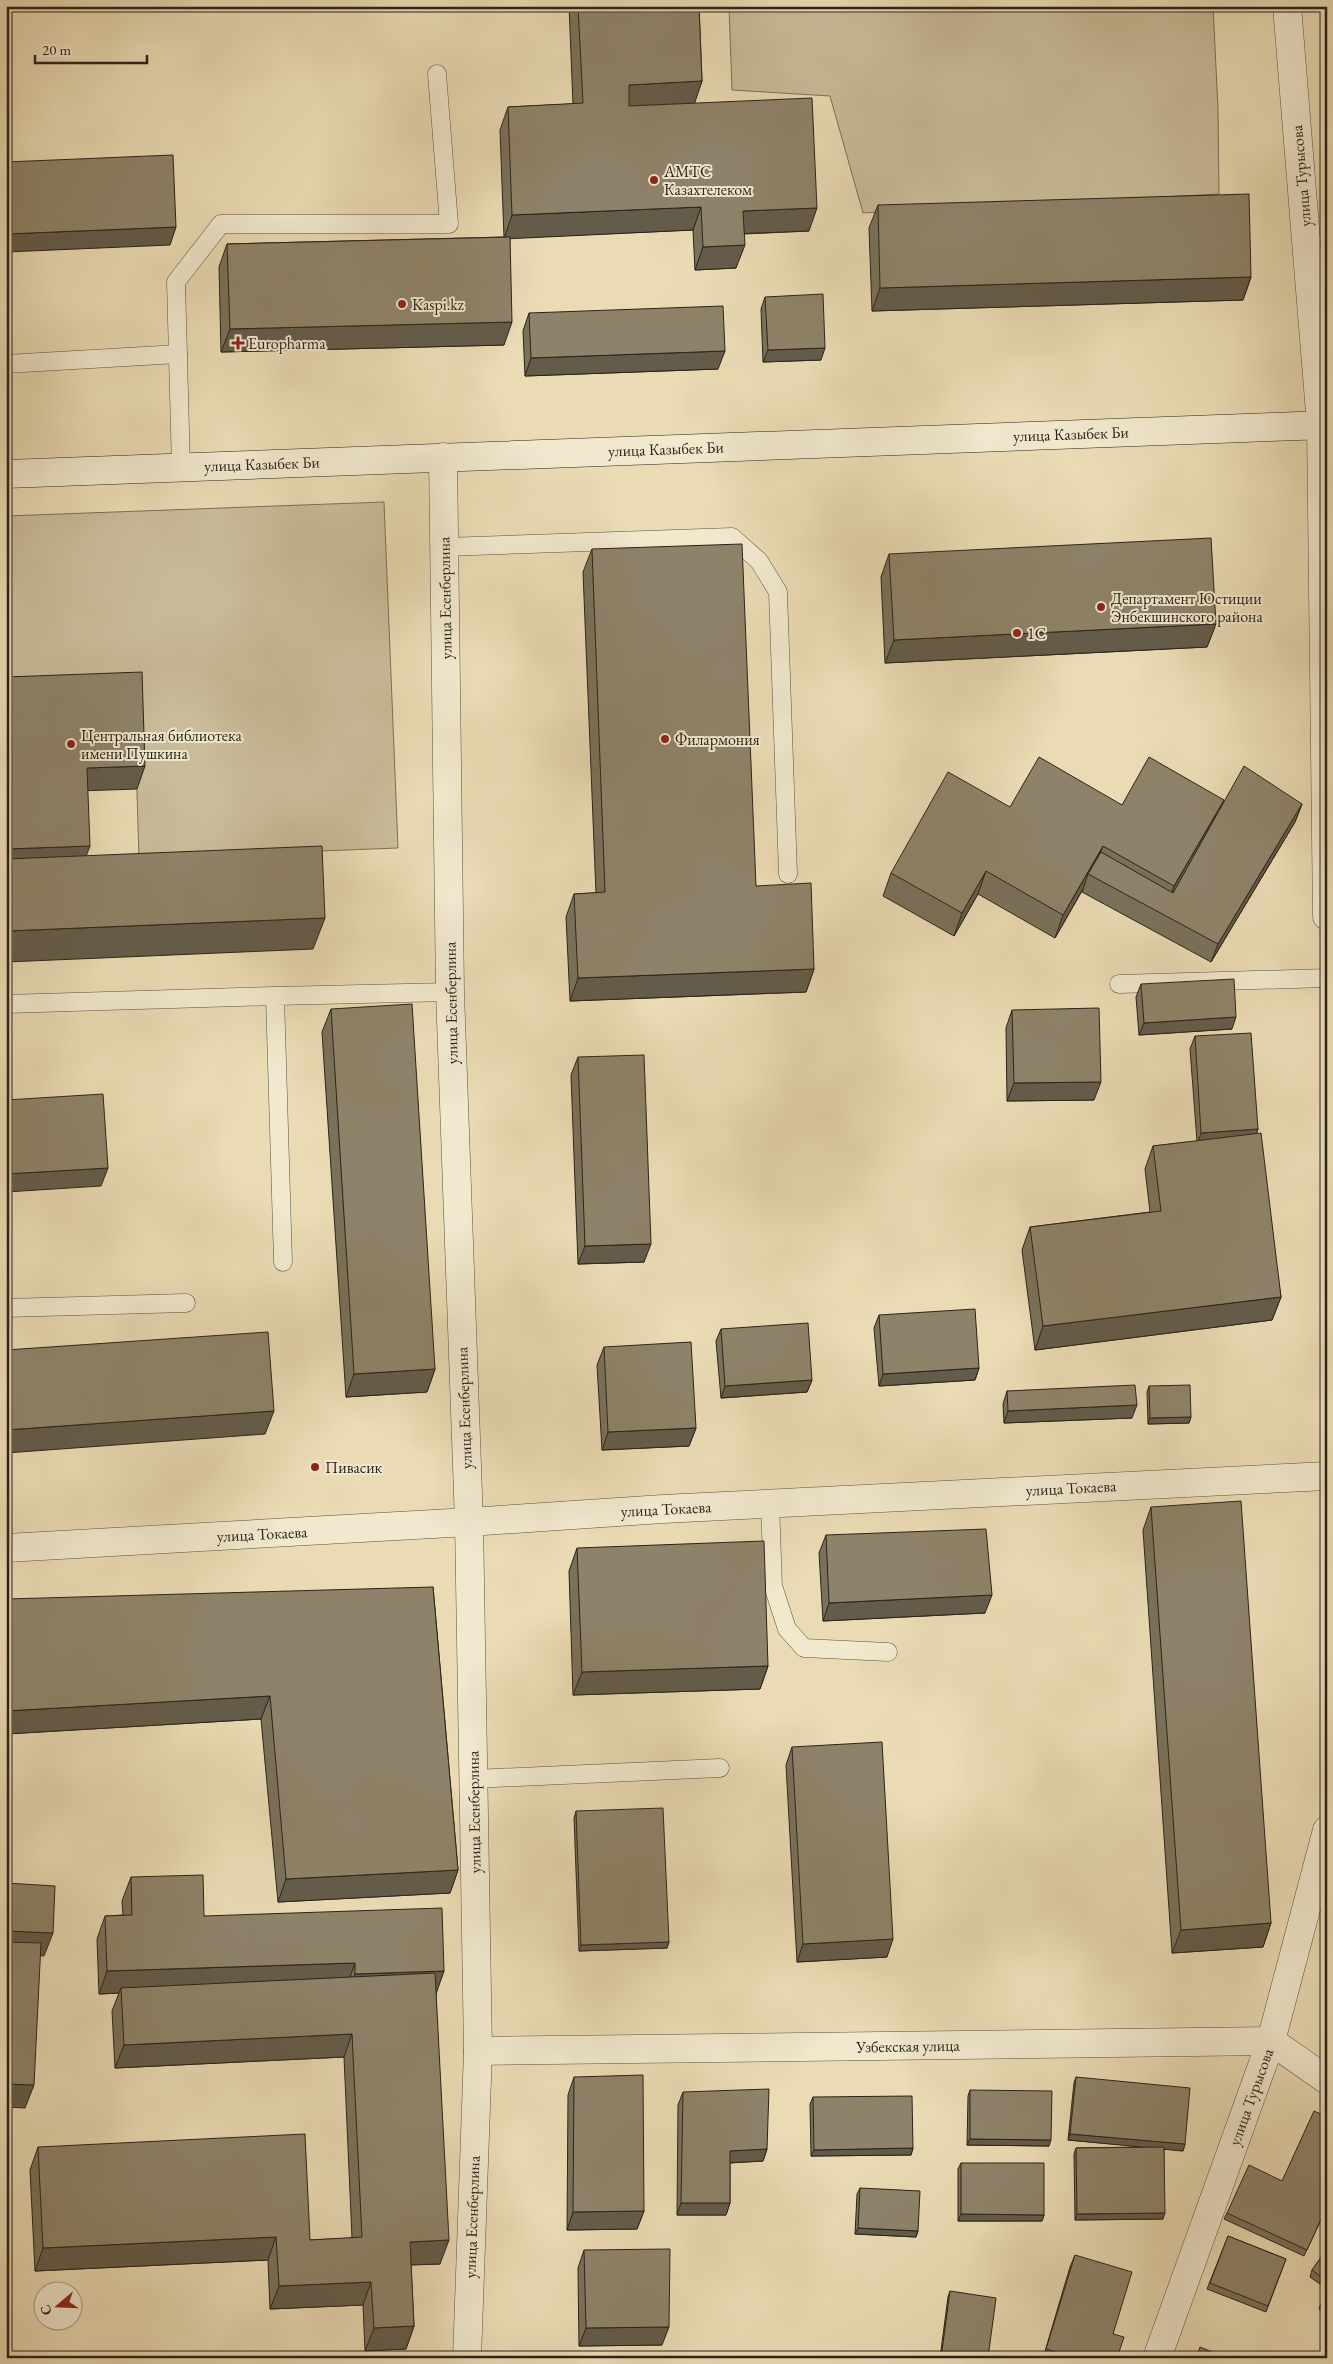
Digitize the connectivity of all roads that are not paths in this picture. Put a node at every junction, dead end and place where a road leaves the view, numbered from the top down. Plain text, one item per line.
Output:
1 (1287, 6) edge
2 (437, 74) dead end
3 (178, 354) junction
4 (6, 364) edge
5 (1324, 425) edge
6 (443, 457) junction
7 (181, 468) junction
8 (6, 474) edge
9 (444, 547) junction
10 (1326, 800) edge
11 (788, 874) dead end
12 (1327, 900) edge
13 (1327, 916) edge
14 (1327, 978) edge
15 (1119, 984) dead end
16 (450, 992) junction
17 (275, 996) junction
18 (6, 1004) edge
19 (283, 1262) dead end
20 (186, 1303) dead end
21 (6, 1308) edge
22 (1327, 1476) edge
23 (770, 1503) junction
24 (469, 1522) junction
25 (6, 1548) edge
26 (888, 1652) dead end
27 (720, 1768) dead end
28 (473, 1779) junction
29 (1327, 1830) edge
30 (1271, 2041) junction
31 (478, 2051) junction
32 (1327, 2080) edge
33 (467, 2358) edge
34 (1157, 2358) edge

1 - 5 street, улица Турысова
2 - 3 lane
3 - 4 lane
3 - 7 lane
5 - 6 street, улица Казыбек Би
5 - 10 street, улица Турысова
6 - 7 street, улица Казыбек Би
6 - 9 street, улица Есенберлина
7 - 8 street, улица Казыбек Би
9 - 11 lane
9 - 16 street, улица Есенберлина
10 - 12 street, улица Турысова
12 - 13 street, улица Турысова
14 - 15 lane
16 - 17 lane
16 - 24 street, улица Есенберлина
17 - 18 lane
17 - 19 lane
20 - 21 lane
22 - 23 street, улица Токаева
23 - 24 street, улица Токаева
23 - 26 lane
24 - 25 street, улица Токаева
24 - 28 street, улица Есенберлина
27 - 28 lane
28 - 31 street, улица Есенберлина
29 - 30 street, улица Турысова
30 - 31 street, Узбекская улица
30 - 32 street
30 - 34 street, улица Турысова
31 - 33 street, улица Есенберлина

